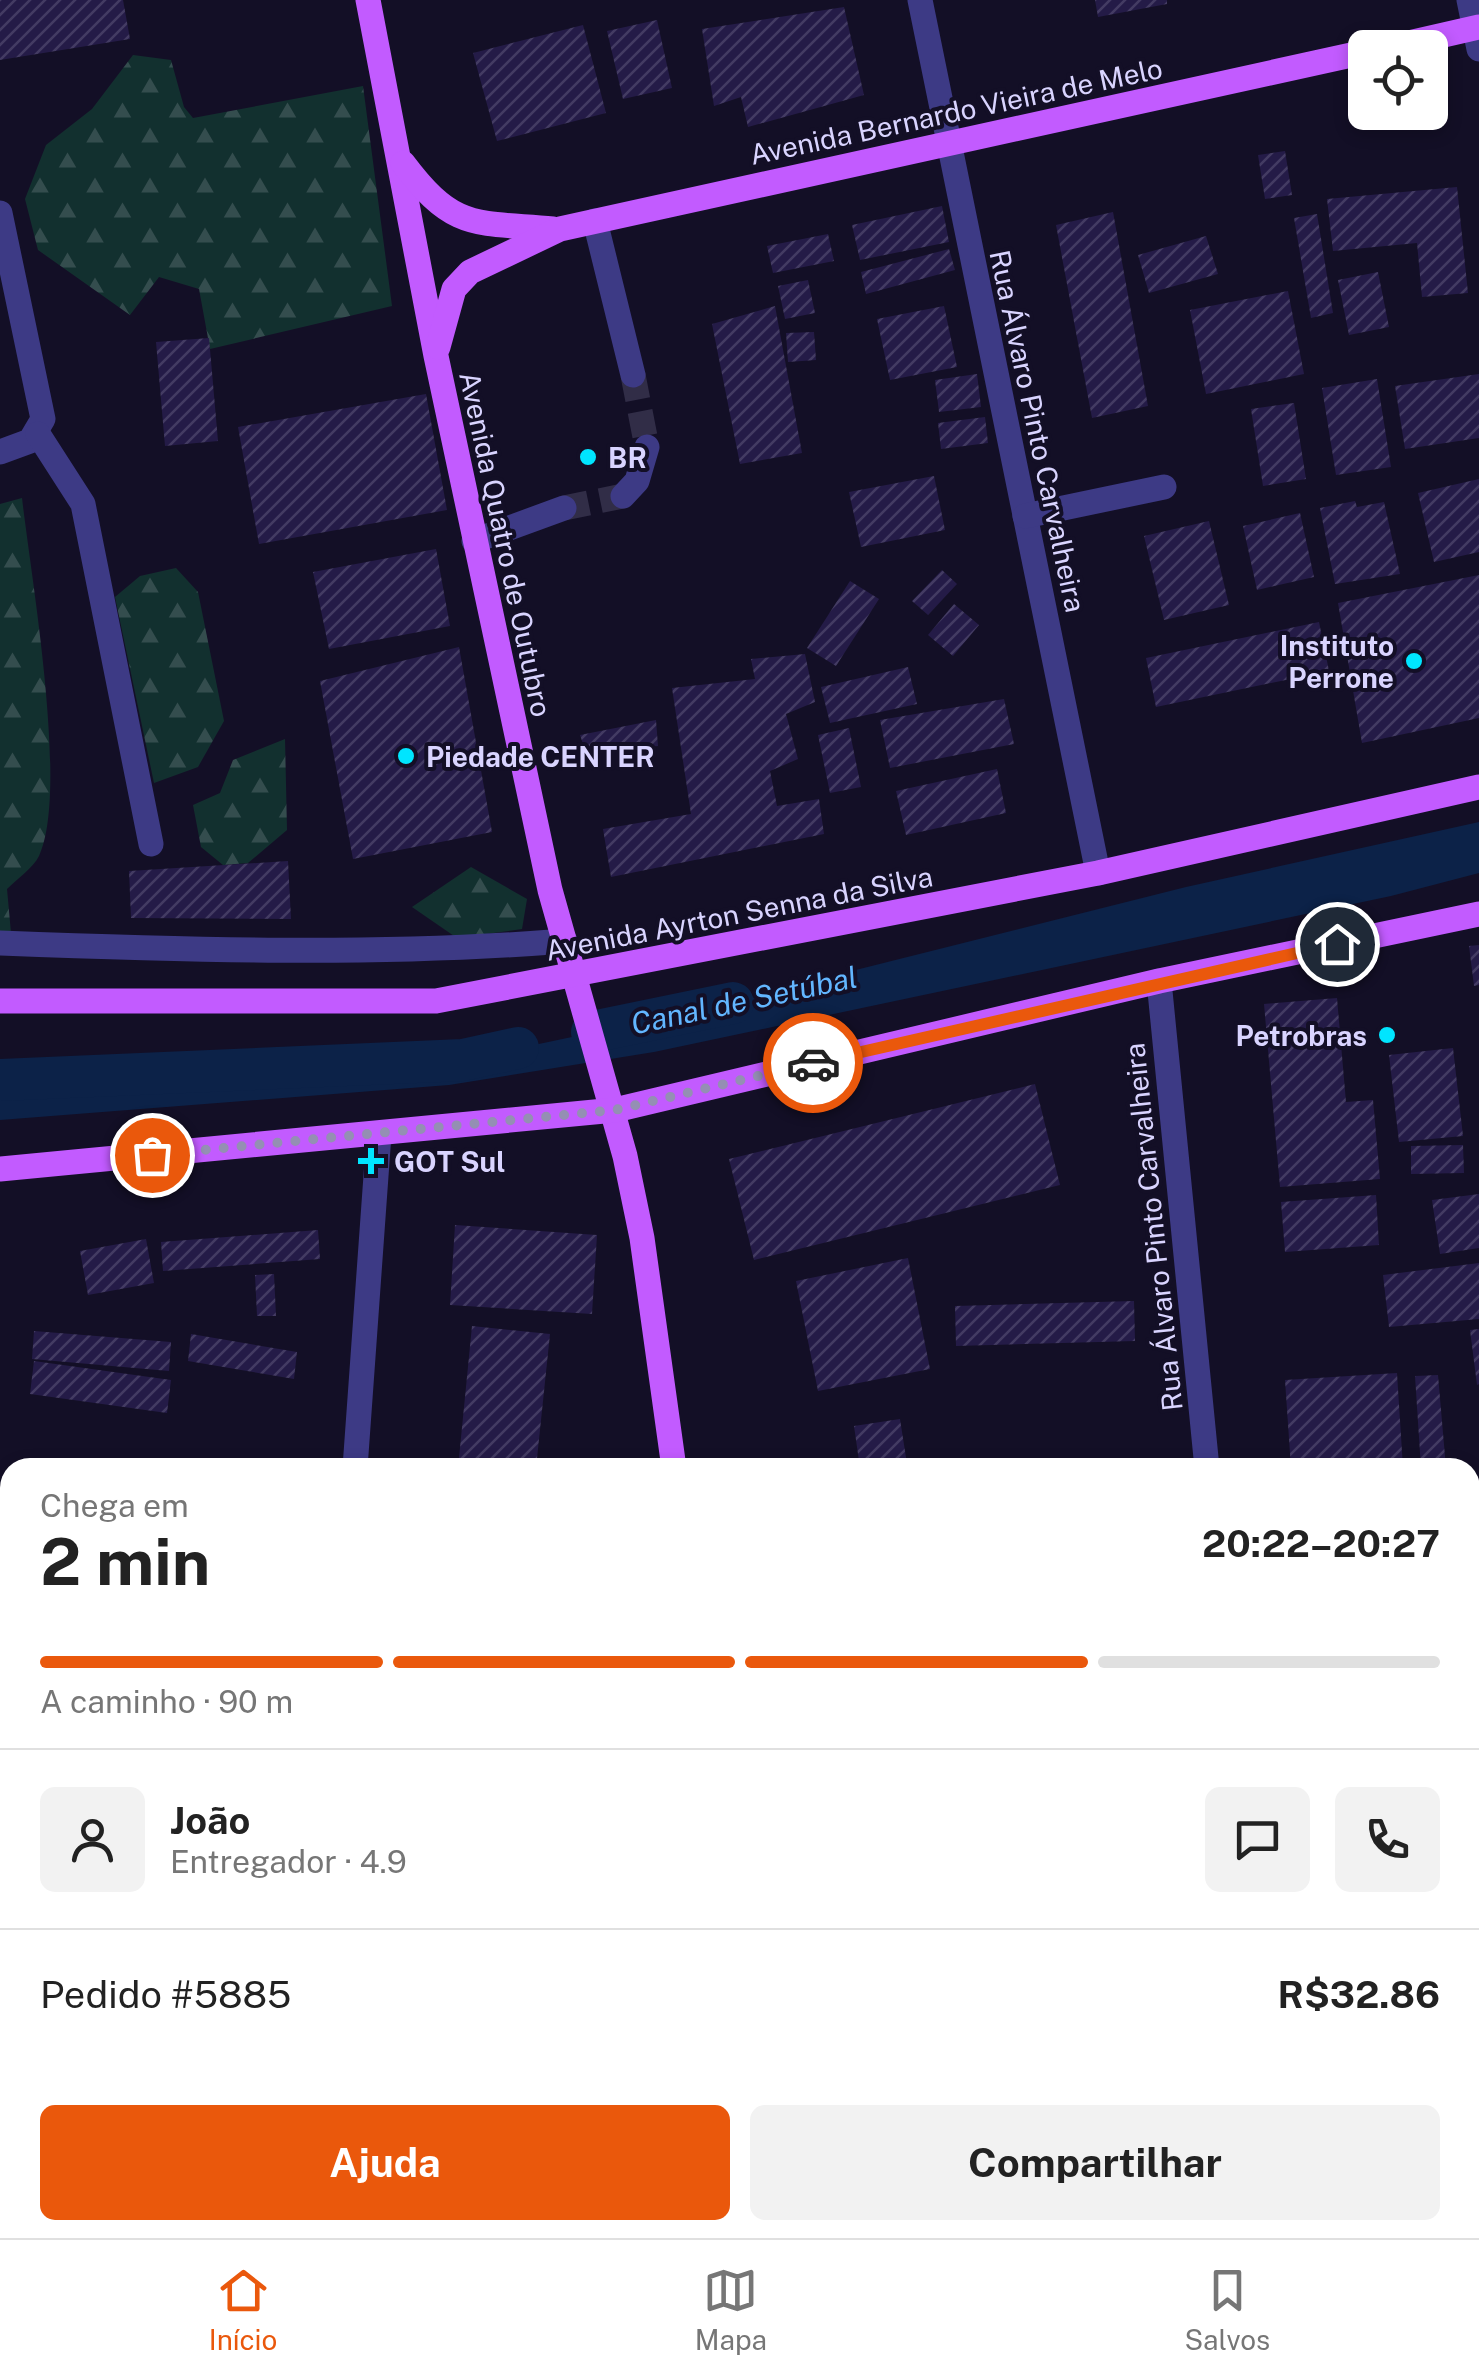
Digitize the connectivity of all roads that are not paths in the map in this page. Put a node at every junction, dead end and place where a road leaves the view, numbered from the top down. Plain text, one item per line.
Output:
1 (368, 0) edge
2 (920, 0) edge
3 (1469, 0) edge
4 (1478, 35) edge
5 (1448, 39) edge
6 (1348, 56) edge
7 (948, 144) junction
8 (400, 159) junction
9 (0, 213) edge
10 (596, 222) junction
11 (560, 229) junction
12 (4, 252) edge
13 (436, 356) junction
14 (634, 374) tunnel mouth
15 (38, 434) junction
16 (646, 447) tunnel mouth
17 (0, 452) edge
18 (1164, 487) dead end
19 (623, 496) dead end
20 (564, 508) tunnel mouth
21 (1025, 516) junction
22 (474, 541) junction
23 (1479, 788) edge
24 (151, 844) dead end
25 (1098, 873) junction
26 (1479, 914) edge
27 (565, 941) junction
28 (0, 944) edge
29 (575, 977) junction
30 (1159, 981) junction
31 (0, 1000) edge
32 (615, 1110) junction
33 (379, 1134) junction
34 (0, 1169) edge
35 (356, 1458) edge
36 (673, 1458) edge
37 (1206, 1458) edge

1 - 8 main road, Avenida Quatro de Outubro
2 - 7 street, Rua Álvaro Pinto Carvalheira
3 - 4 street
4 - 5 main road
6 - 7 main road, Avenida Bernardo Vieira de Melo
7 - 10 main road, Avenida Bernardo Vieira de Melo
7 - 21 street, Rua Álvaro Pinto Carvalheira
8 - 11 main road, Avenida Bernardo Vieira de Melo
8 - 13 main road, Avenida Quatro de Outubro
9 - 12 street
10 - 11 main road, Avenida Bernardo Vieira de Melo
10 - 14 street
11 - 13 main road, Avenida Bernardo Vieira de Melo
12 - 15 street
13 - 22 main road, Avenida Quatro de Outubro
15 - 17 street
15 - 24 street
16 - 19 street
18 - 21 street
20 - 22 street
21 - 25 street, Rua Álvaro Pinto Carvalheira
22 - 27 main road, Avenida Quatro de Outubro
23 - 25 main road, Avenida Ayrton Senna da Silva
25 - 29 main road, Avenida Ayrton Senna da Silva
26 - 30 main road
27 - 28 street, Avenida Ayrton Senna da Silva
27 - 29 main road, Avenida Quatro de Outubro
29 - 31 main road, Avenida Ayrton Senna da Silva
29 - 32 main road, Avenida Quatro de Outubro
30 - 32 main road
30 - 37 street, Rua Álvaro Pinto Carvalheira
32 - 33 main road
32 - 36 main road, Avenida Quatro de Outubro
33 - 34 main road
33 - 35 street

